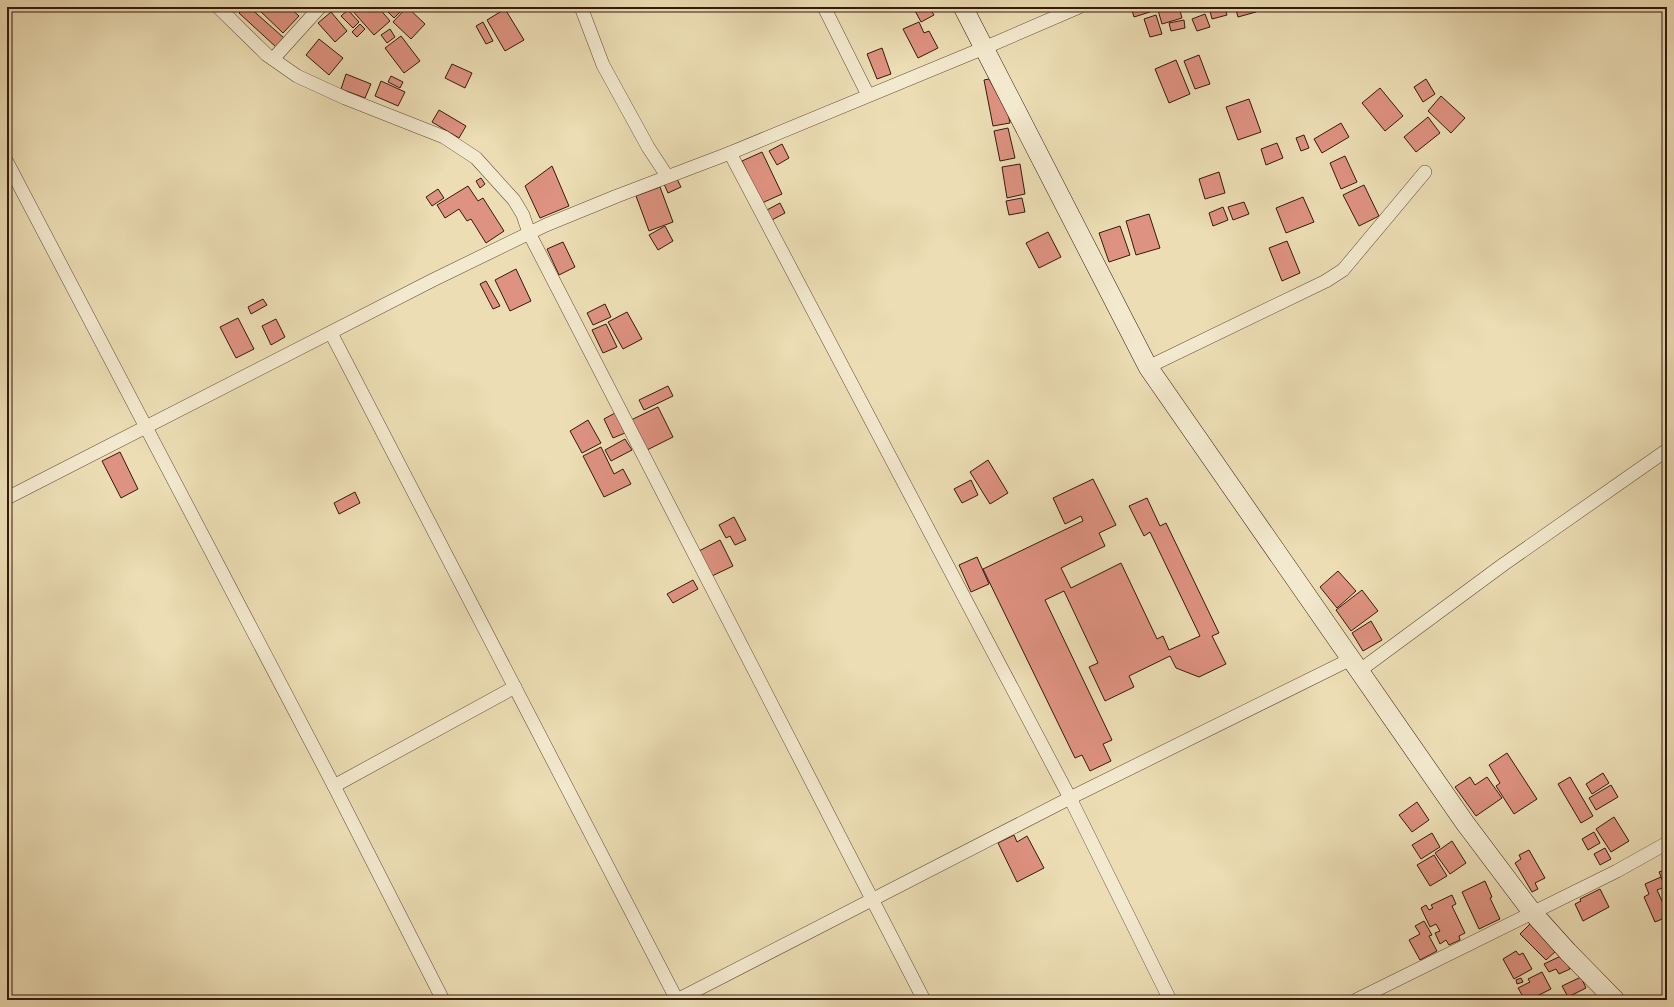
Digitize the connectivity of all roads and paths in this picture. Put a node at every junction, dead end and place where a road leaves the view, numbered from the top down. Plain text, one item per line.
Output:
1 (218, 7) edge
2 (320, 7) edge
3 (581, 7) edge
4 (824, 7) edge
5 (963, 7) edge
6 (1079, 7) edge
7 (984, 48) junction
8 (273, 59) junction
9 (868, 95) junction
10 (730, 152) junction
11 (7, 162) edge
12 (1425, 172) dead end
13 (668, 176) junction
14 (529, 233) junction
15 (331, 332) junction
16 (1148, 368) junction
17 (144, 426) junction
18 (1667, 450) edge
19 (7, 498) edge
20 (1355, 665) junction
21 (515, 687) junction
22 (334, 786) junction
23 (1070, 798) junction
24 (1667, 843) edge
25 (872, 900) junction
26 (1532, 912) junction
27 (443, 1000) edge
28 (677, 1000) edge
29 (924, 1000) edge
30 (1170, 1000) edge
31 (1356, 1000) edge
32 (1615, 1000) edge

1 - 8 street
2 - 8 street
3 - 13 street
4 - 9 street
5 - 7 street
6 - 7 street
7 - 9 street
7 - 16 street
8 - 14 street
9 - 10 street
10 - 13 street
10 - 23 street
11 - 17 street
12 - 16 street
13 - 14 street
14 - 15 street
14 - 25 street
15 - 17 street
15 - 21 street
16 - 20 street
17 - 19 street
17 - 22 street
18 - 20 street
20 - 23 street
20 - 26 street
21 - 22 street
21 - 28 street
22 - 27 street
23 - 25 street
23 - 30 street
24 - 26 street
25 - 28 street
25 - 29 street
26 - 31 street
26 - 32 street

